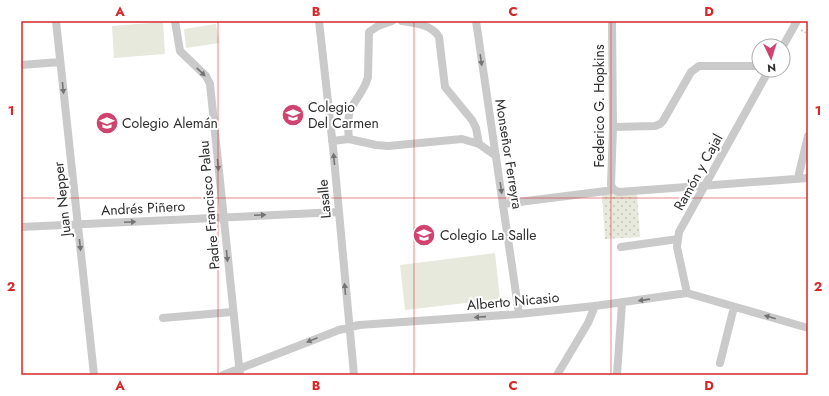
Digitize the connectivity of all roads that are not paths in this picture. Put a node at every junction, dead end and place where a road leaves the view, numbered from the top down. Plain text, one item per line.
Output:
1 (56, 21) edge
2 (175, 21) edge
3 (319, 21) edge
4 (392, 21) edge
5 (402, 21) edge
6 (476, 21) edge
7 (612, 21) edge
8 (797, 21) edge
9 (787, 38) edge
10 (60, 62) junction
11 (21, 65) edge
12 (751, 66) edge
13 (765, 78) edge
14 (613, 127) junction
15 (808, 136) edge
16 (349, 139) junction
17 (332, 141) junction
18 (479, 144) junction
19 (496, 156) junction
20 (798, 178) junction
21 (808, 178) edge
22 (704, 186) junction
23 (614, 190) junction
24 (503, 204) junction
25 (338, 212) junction
26 (223, 217) junction
27 (78, 224) junction
28 (21, 227) edge
29 (678, 239) junction
30 (621, 247) dead end
31 (687, 294) junction
32 (622, 303) junction
33 (595, 306) junction
34 (734, 307) junction
35 (232, 312) junction
36 (518, 314) junction
37 (163, 318) dead end
38 (349, 327) junction
39 (808, 328) edge
40 (720, 363) dead end
41 (239, 372) edge
42 (94, 375) edge
43 (223, 375) edge
44 (354, 375) edge
45 (557, 375) edge
46 (617, 375) edge

1 - 10 street, Juan Nepper
2 -> 26 street, Padre Francisco Palau
3 - 17 street, Lasalle
4 - 16 street
5 - 18 street
6 -> 19 street, Monseñor Ferreyra
7 - 14 street, Federico G. Hopkins
8 - 9 street
10 - 11 street
10 -> 27 street, Juan Nepper
12 - 14 street
13 - 22 street, Ramón y Cajal
14 - 23 street, Federico G. Hopkins
15 - 20 street
16 - 17 street
16 - 18 street
25 -> 17 street, Lasalle
18 - 19 street
19 -> 24 street, Monseñor Ferreyra
20 - 21 street
20 - 22 street
22 - 23 street
22 - 29 street, Ramón y Cajal
23 - 24 street
24 - 36 street, Monseñor Ferreyra
26 -> 25 street, Andrés Piñero
38 -> 25 street, Lasalle
27 -> 26 street, Andrés Piñero
26 -> 35 street, Padre Francisco Palau
27 - 28 street, Andrés Piñero
27 -> 42 street, Juan Nepper
29 - 30 street
29 - 31 street, Ramón y Cajal
31 -> 32 street, Alberto Nicasio
31 - 34 street, Alberto Nicasio
32 - 33 street, Alberto Nicasio
32 - 46 street
33 - 36 street, Alberto Nicasio
33 - 45 street
39 -> 34 street, Alberto Nicasio
34 - 40 street
35 - 37 street
35 - 41 street, Padre Francisco Palau
36 -> 38 street, Alberto Nicasio
38 -> 41 street, Alberto Nicasio
38 - 44 street, Lasalle
41 - 43 street, Alberto Nicasio

